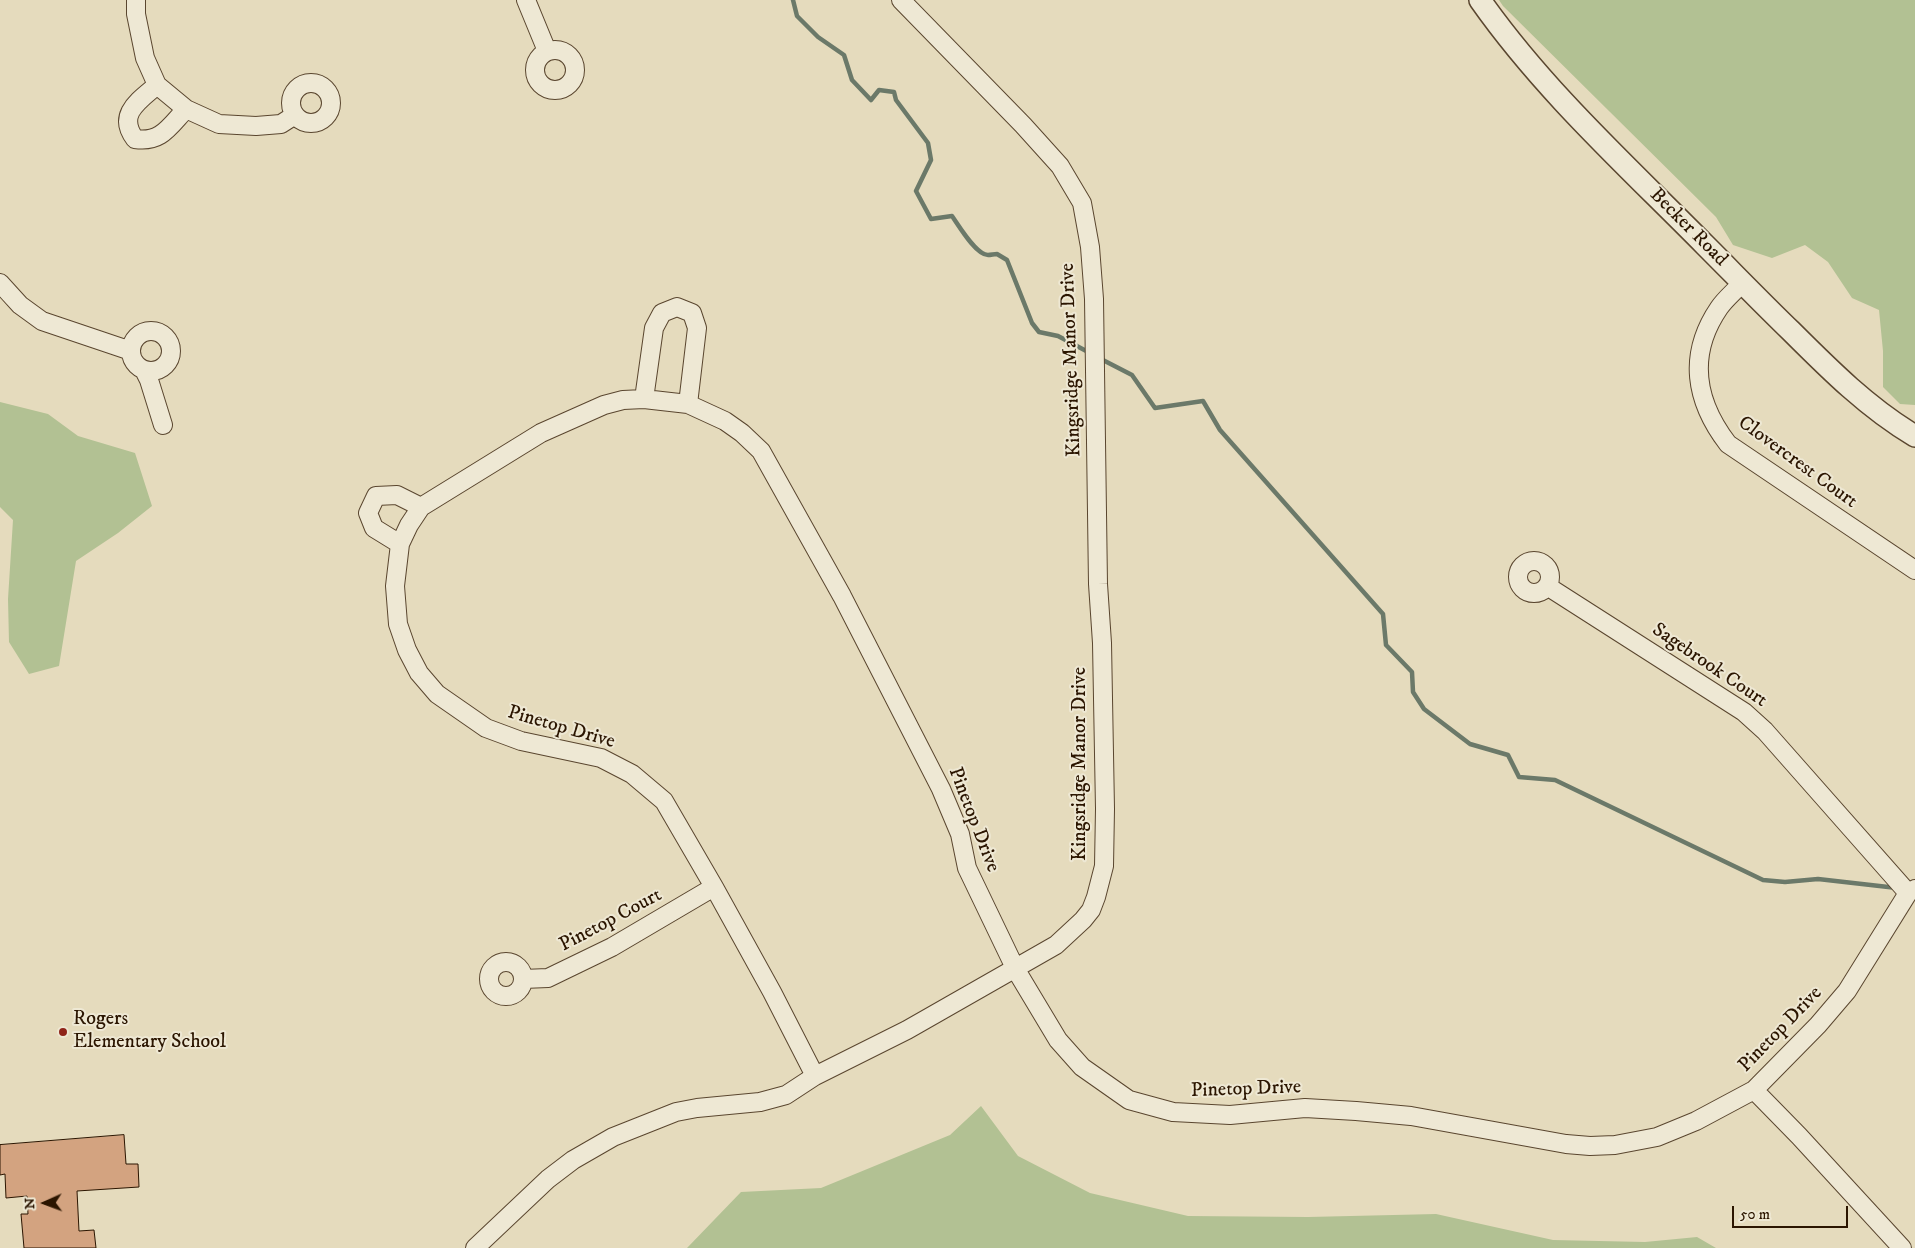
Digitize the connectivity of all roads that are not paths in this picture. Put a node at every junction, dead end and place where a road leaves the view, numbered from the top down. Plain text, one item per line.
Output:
1 (136, 0) edge
2 (526, 0) edge
3 (901, 0) edge
4 (1480, 0) edge
5 (547, 51) dead end
6 (157, 84) junction
7 (186, 109) junction
8 (295, 115) dead end
9 (1742, 282) junction
10 (0, 283) edge
11 (131, 351) junction
12 (144, 370) junction
13 (644, 399) junction
14 (688, 404) junction
15 (163, 425) dead end
16 (1915, 436) edge
17 (421, 508) junction
18 (400, 544) junction
19 (1915, 570) edge
20 (1547, 586) dead end
21 (714, 887) junction
22 (1911, 892) edge
23 (1016, 970) junction
24 (523, 979) dead end
25 (815, 1076) junction
26 (1754, 1090) junction
27 (475, 1248) edge
28 (1902, 1248) edge

1 - 6 street
2 - 5 street
3 - 23 street, Kingsridge Manor Drive
4 - 9 street, Becker Road
6 - 7 street
6 - 7 street
7 - 8 street
9 - 16 street, Becker Road
9 - 19 street, Clovercrest Court
10 - 11 street
11 - 12 street
11 - 12 street
12 - 15 street
13 - 14 street, Pinetop Drive
13 - 14 street
13 - 17 street, Pinetop Drive
14 - 23 street, Pinetop Drive
17 - 18 street, Pinetop Drive
17 - 18 street
18 - 21 street, Pinetop Drive
20 - 22 street, Sagebrook Court
21 - 24 street, Pinetop Court
21 - 25 street, Pinetop Drive
22 - 26 street, Pinetop Drive
23 - 25 street, Kingsridge Manor Drive
23 - 26 street, Pinetop Drive
25 - 27 street, Kingsridge Manor Drive
26 - 28 street

